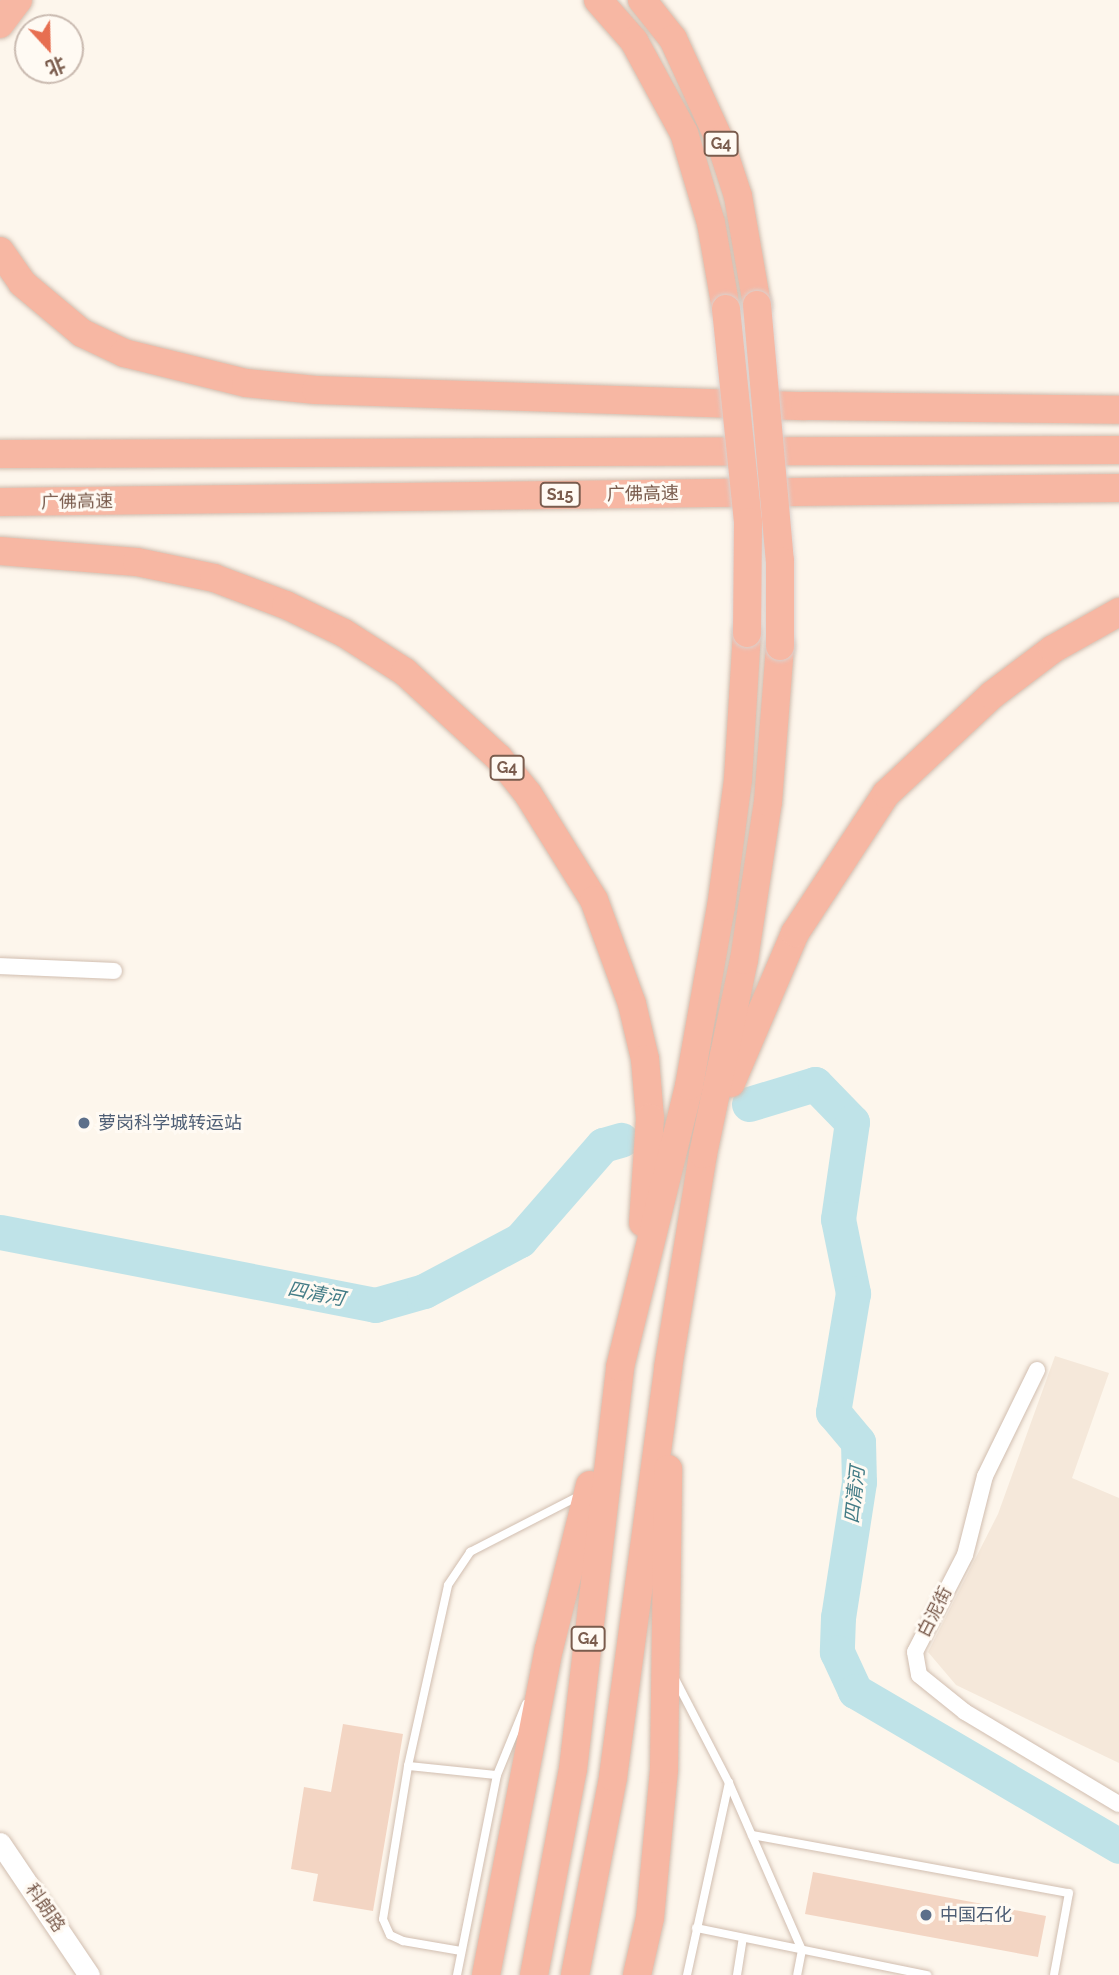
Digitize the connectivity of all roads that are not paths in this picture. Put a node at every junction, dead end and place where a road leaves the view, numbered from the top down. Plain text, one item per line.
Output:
1 (18, 0) edge
2 (598, 0) edge
3 (642, 0) edge
4 (0, 24) edge
5 (0, 251) edge
6 (1119, 410) edge
7 (1119, 450) edge
8 (0, 454) edge
9 (1119, 488) edge
10 (0, 502) edge
11 (0, 551) edge
12 (1119, 612) edge
13 (0, 966) edge
14 (114, 971) dead end
15 (703, 1154) junction
16 (638, 1303) junction
17 (620, 1367) junction
18 (668, 1368) junction
19 (1037, 1370) dead end
20 (588, 1492) junction
21 (549, 1649) junction
22 (664, 1659) junction
23 (408, 1766) junction
24 (497, 1775) junction
25 (729, 1783) junction
26 (1119, 1804) edge
27 (752, 1835) junction
28 (0, 1843) edge
29 (696, 1928) junction
30 (743, 1938) junction
31 (802, 1950) junction
32 (461, 1951) junction
33 (89, 1975) edge
34 (457, 1975) edge
35 (486, 1975) edge
36 (534, 1975) edge
37 (575, 1975) edge
38 (638, 1975) edge
39 (687, 1975) edge
40 (737, 1975) edge
41 (797, 1975) edge
42 (927, 1975) edge
43 (1054, 1975) edge

1 - 4 highway
2 - 16 highway, bridge
3 - 15 highway, G4, bridge
5 - 6 highway
7 - 8 highway
9 - 10 highway, 广佛高速 / S15
11 - 16 highway, G4
12 - 15 highway
13 - 14 street
15 - 18 highway, G4
16 - 17 highway, G4
17 - 20 highway
17 - 36 highway, G4
18 - 22 highway
18 - 37 highway, G4
19 - 26 street, 白泥街
20 - 21 highway
20 - 23 lane
21 - 24 lane
21 - 35 highway
22 - 25 lane
22 - 38 highway
23 - 24 lane
23 - 32 lane
24 - 32 lane
25 - 27 lane
25 - 29 lane
27 - 31 lane
27 - 43 lane
28 - 33 street, 科朗路
29 - 30 lane
29 - 39 lane
30 - 31 lane
30 - 40 lane
31 - 41 lane
31 - 42 lane
32 - 34 lane

